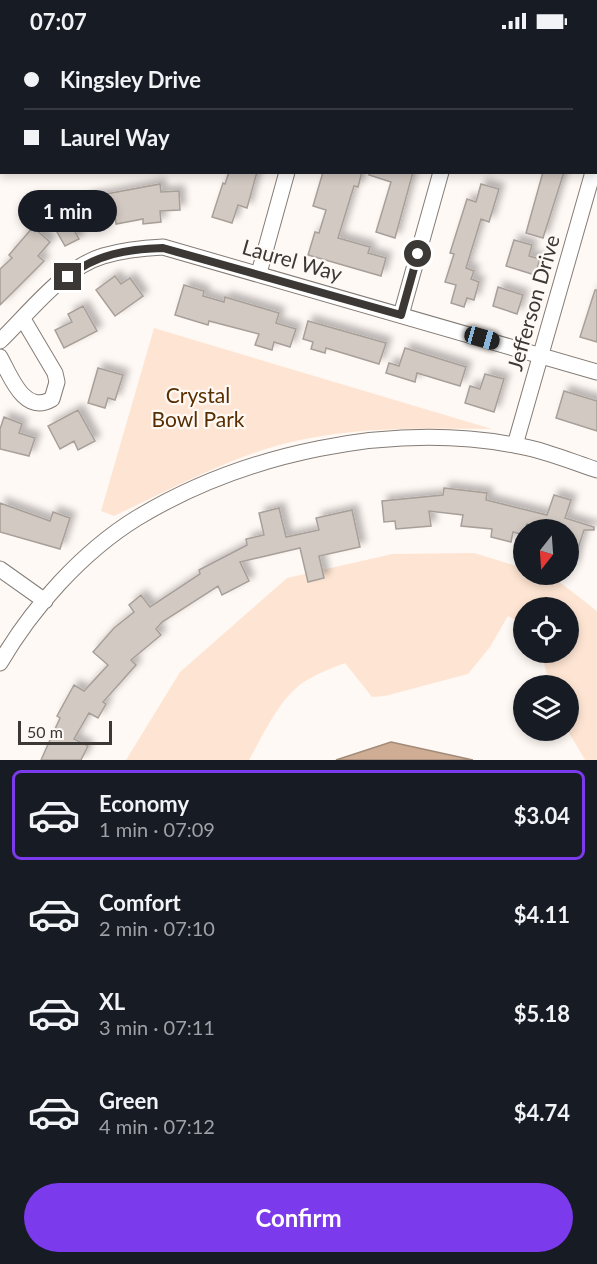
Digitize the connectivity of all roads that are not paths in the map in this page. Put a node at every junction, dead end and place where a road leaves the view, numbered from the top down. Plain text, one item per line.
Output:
1 (286, 174) edge
2 (440, 174) edge
3 (592, 174) edge
4 (259, 273) junction
5 (401, 315) junction
6 (23, 319) junction
7 (0, 340) edge
8 (542, 355) junction
9 (0, 357) edge
10 (597, 372) edge
11 (515, 445) junction
12 (597, 470) edge
13 (0, 569) edge
14 (45, 601) junction
15 (0, 663) edge

1 - 4 street
2 - 5 street
3 - 8 street, Jefferson Drive
4 - 5 street, Laurel Way
4 - 6 street, Laurel Way
5 - 8 street, Laurel Way
6 - 7 street, Laurel Way
6 - 9 street
8 - 10 street, Laurel Way
8 - 11 street, Jefferson Drive
11 - 12 street
11 - 14 street
13 - 14 street
14 - 15 street

